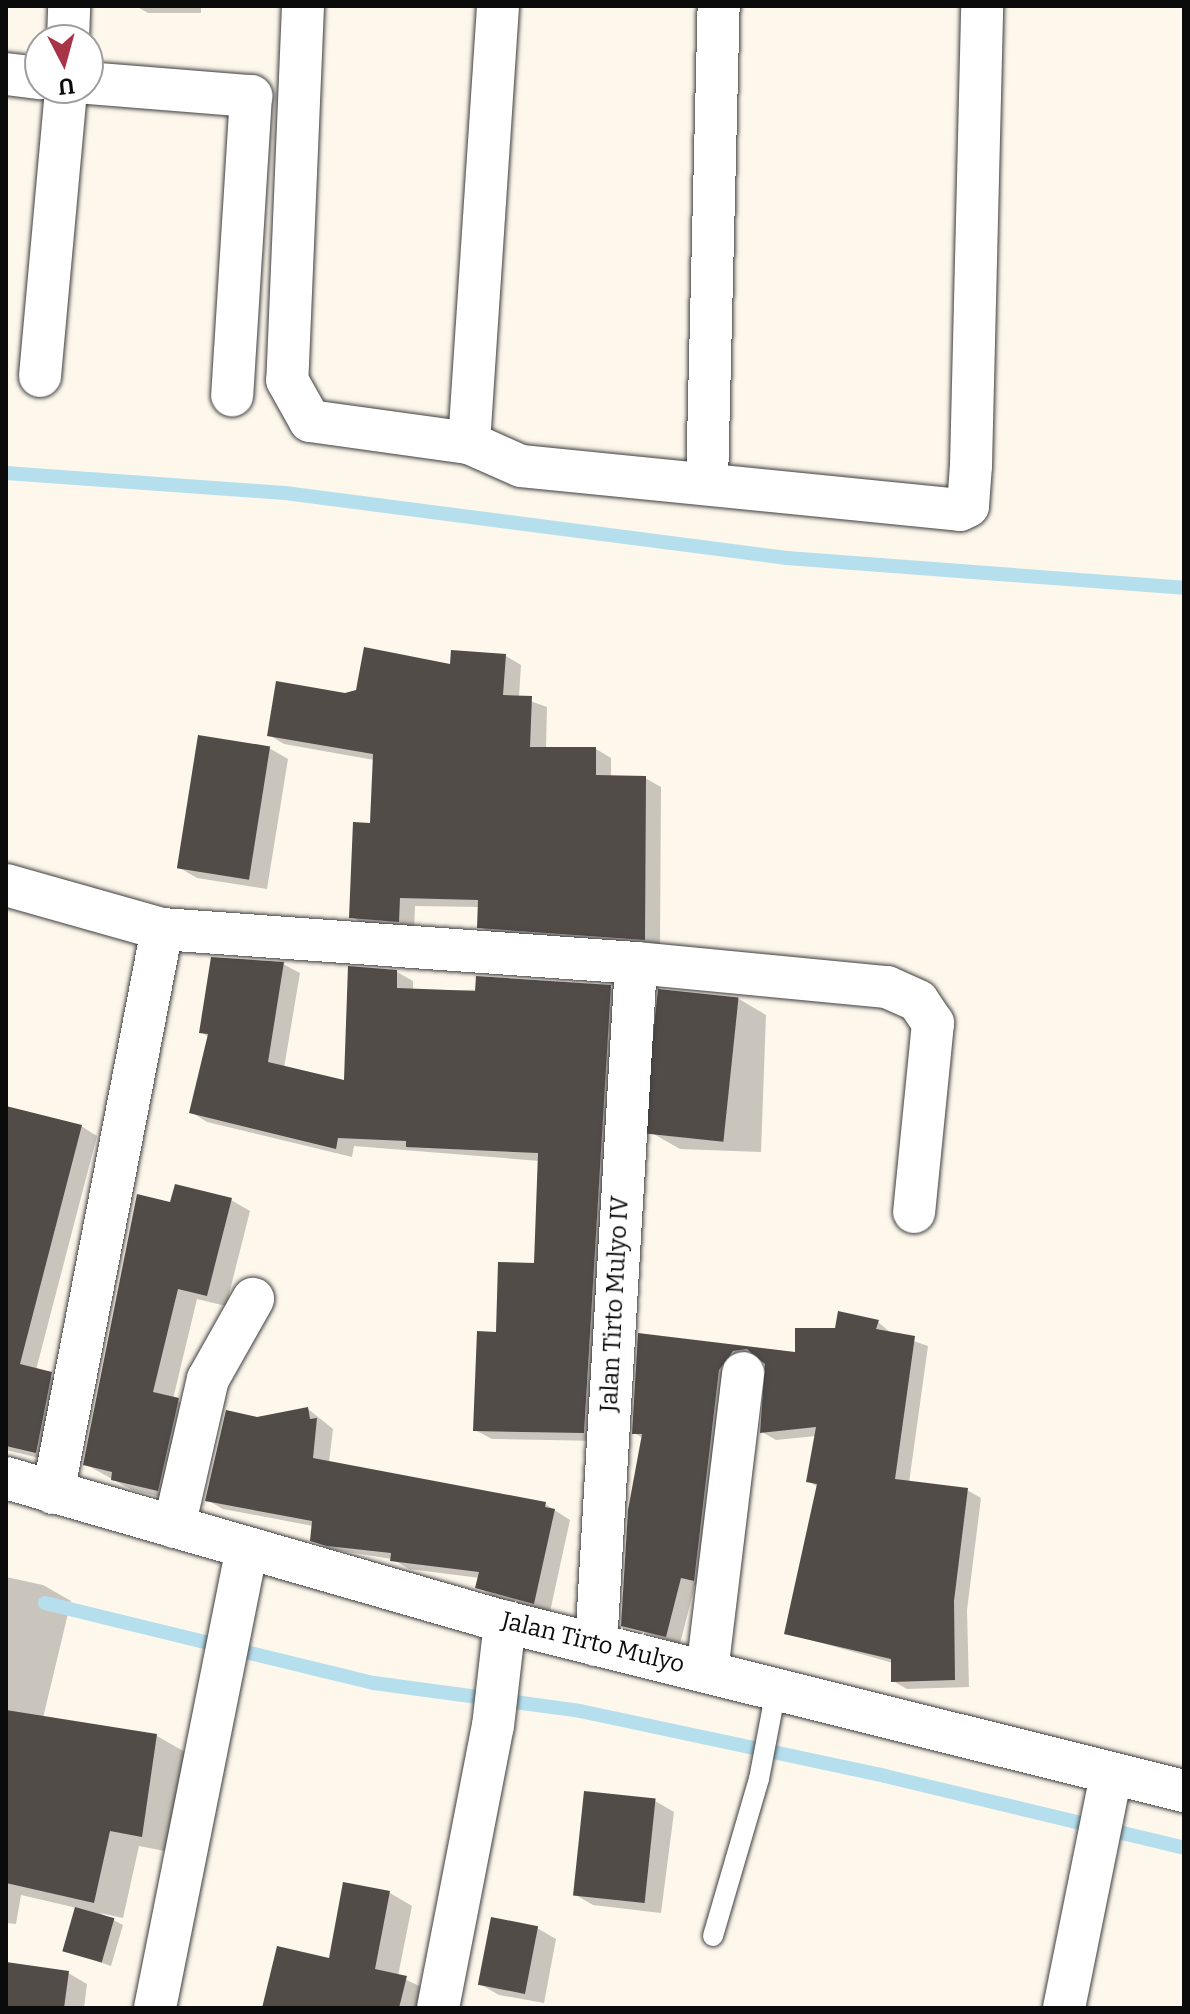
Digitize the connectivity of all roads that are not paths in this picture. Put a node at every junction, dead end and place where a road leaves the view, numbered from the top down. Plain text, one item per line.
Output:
1 (303, 6) edge
2 (498, 6) edge
3 (719, 6) edge
4 (982, 6) edge
5 (104, 84) edge
6 (65, 104) edge
7 (40, 376) dead end
8 (232, 395) dead end
9 (469, 443) junction
10 (707, 483) junction
11 (6, 885) edge
12 (162, 929) junction
13 (636, 963) junction
14 (914, 1212) dead end
15 (253, 1299) dead end
16 (743, 1373) dead end
17 (6, 1478) edge
18 (53, 1493) junction
19 (174, 1527) junction
20 (247, 1549) junction
21 (505, 1622) junction
22 (596, 1645) junction
23 (707, 1672) junction
24 (773, 1709) junction
25 (1184, 1791) edge
26 (1105, 1810) junction
27 (713, 1936) dead end
28 (155, 2008) edge
29 (438, 2008) edge
30 (1064, 2008) edge

1 - 9 street
2 - 9 street
3 - 10 street
4 - 10 street
5 - 8 street
6 - 7 street
9 - 10 street
11 - 12 street
12 - 13 street
12 - 18 street
13 - 14 street
13 - 22 street, Jalan Tirto Mulyo IV
15 - 19 street
16 - 23 street
17 - 18 street, Jalan Tirto Mulyo
18 - 19 street, Jalan Tirto Mulyo
19 - 20 street, Jalan Tirto Mulyo
20 - 21 street, Jalan Tirto Mulyo
20 - 28 street
21 - 22 street, Jalan Tirto Mulyo
21 - 29 street
22 - 23 street, Jalan Tirto Mulyo
23 - 24 street, Jalan Tirto Mulyo
24 - 26 street, Jalan Tirto Mulyo
24 - 27 lane
25 - 26 street, Jalan Tirto Mulyo
26 - 30 street

